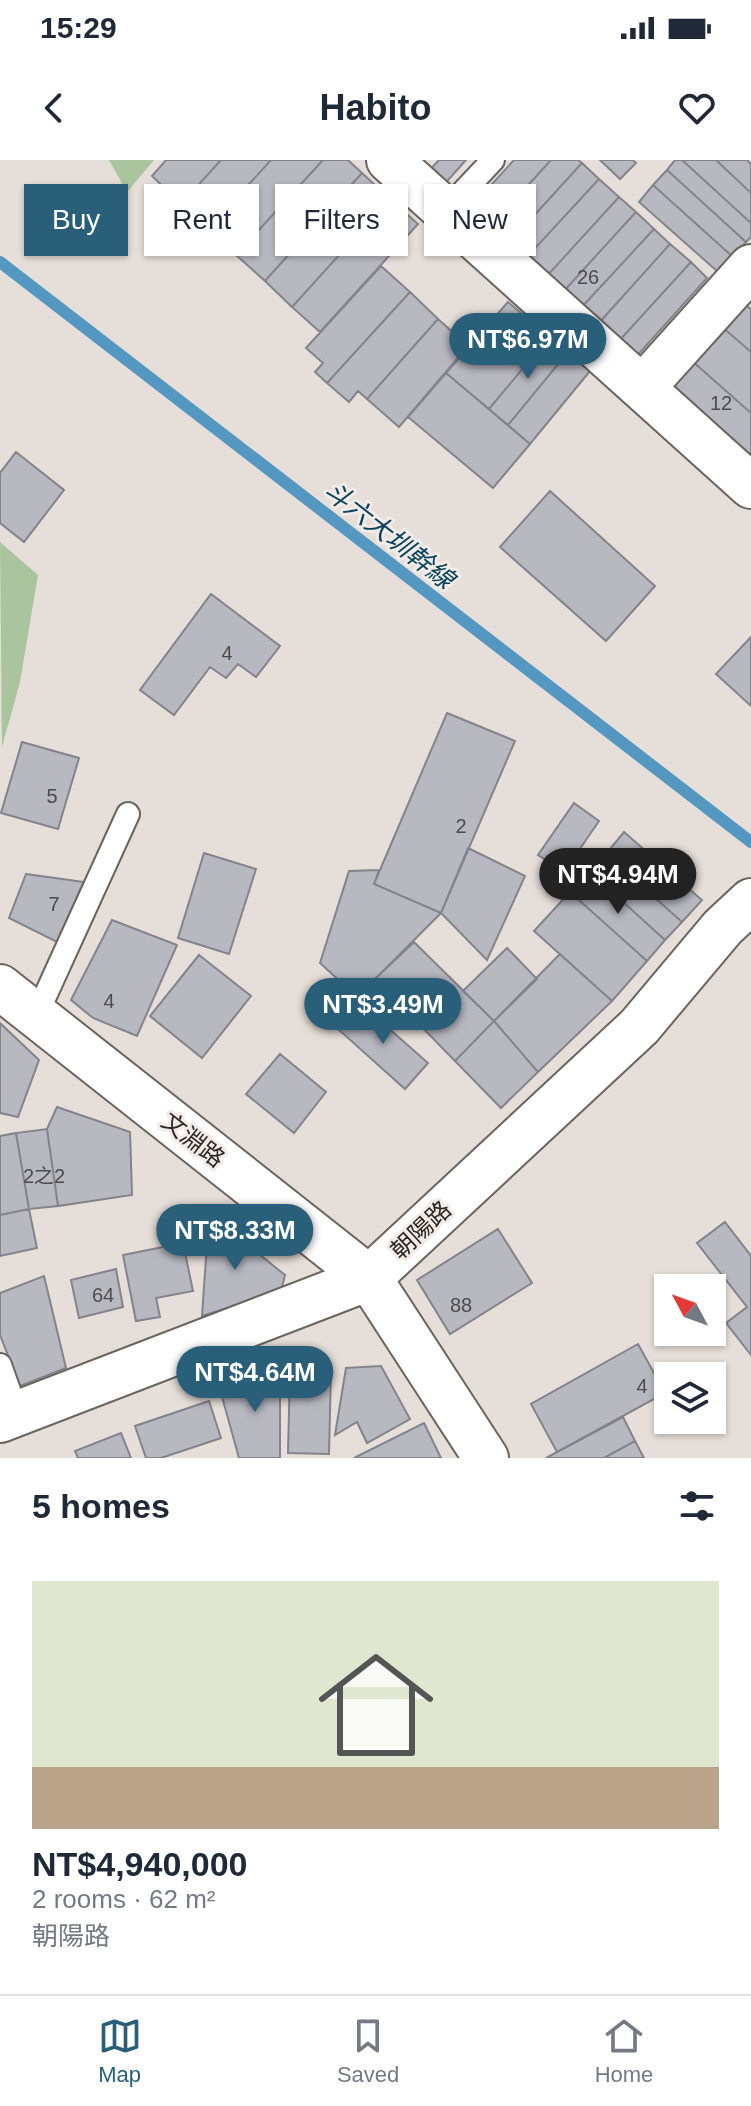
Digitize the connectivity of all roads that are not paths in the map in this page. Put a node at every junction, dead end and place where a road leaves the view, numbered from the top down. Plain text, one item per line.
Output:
1 (389, 160) edge
2 (493, 160) edge
3 (470, 184) edge
4 (424, 192) edge
5 (496, 256) edge
6 (751, 267) edge
7 (643, 387) junction
8 (751, 486) edge
9 (128, 814) dead end
10 (750, 903) edge
11 (0, 987) edge
12 (36, 1016) junction
13 (369, 1278) junction
14 (0, 1365) edge
15 (9, 1417) edge
16 (486, 1458) edge

1 - 4 street
2 - 3 lane
5 - 7 street
6 - 7 street
7 - 8 street
9 - 12 lane
10 - 13 street, 朝陽路
11 - 12 street, 文淵路
12 - 13 street, 文淵路
13 - 15 street, 朝陽路
13 - 16 street, 文淵路
14 - 15 lane

